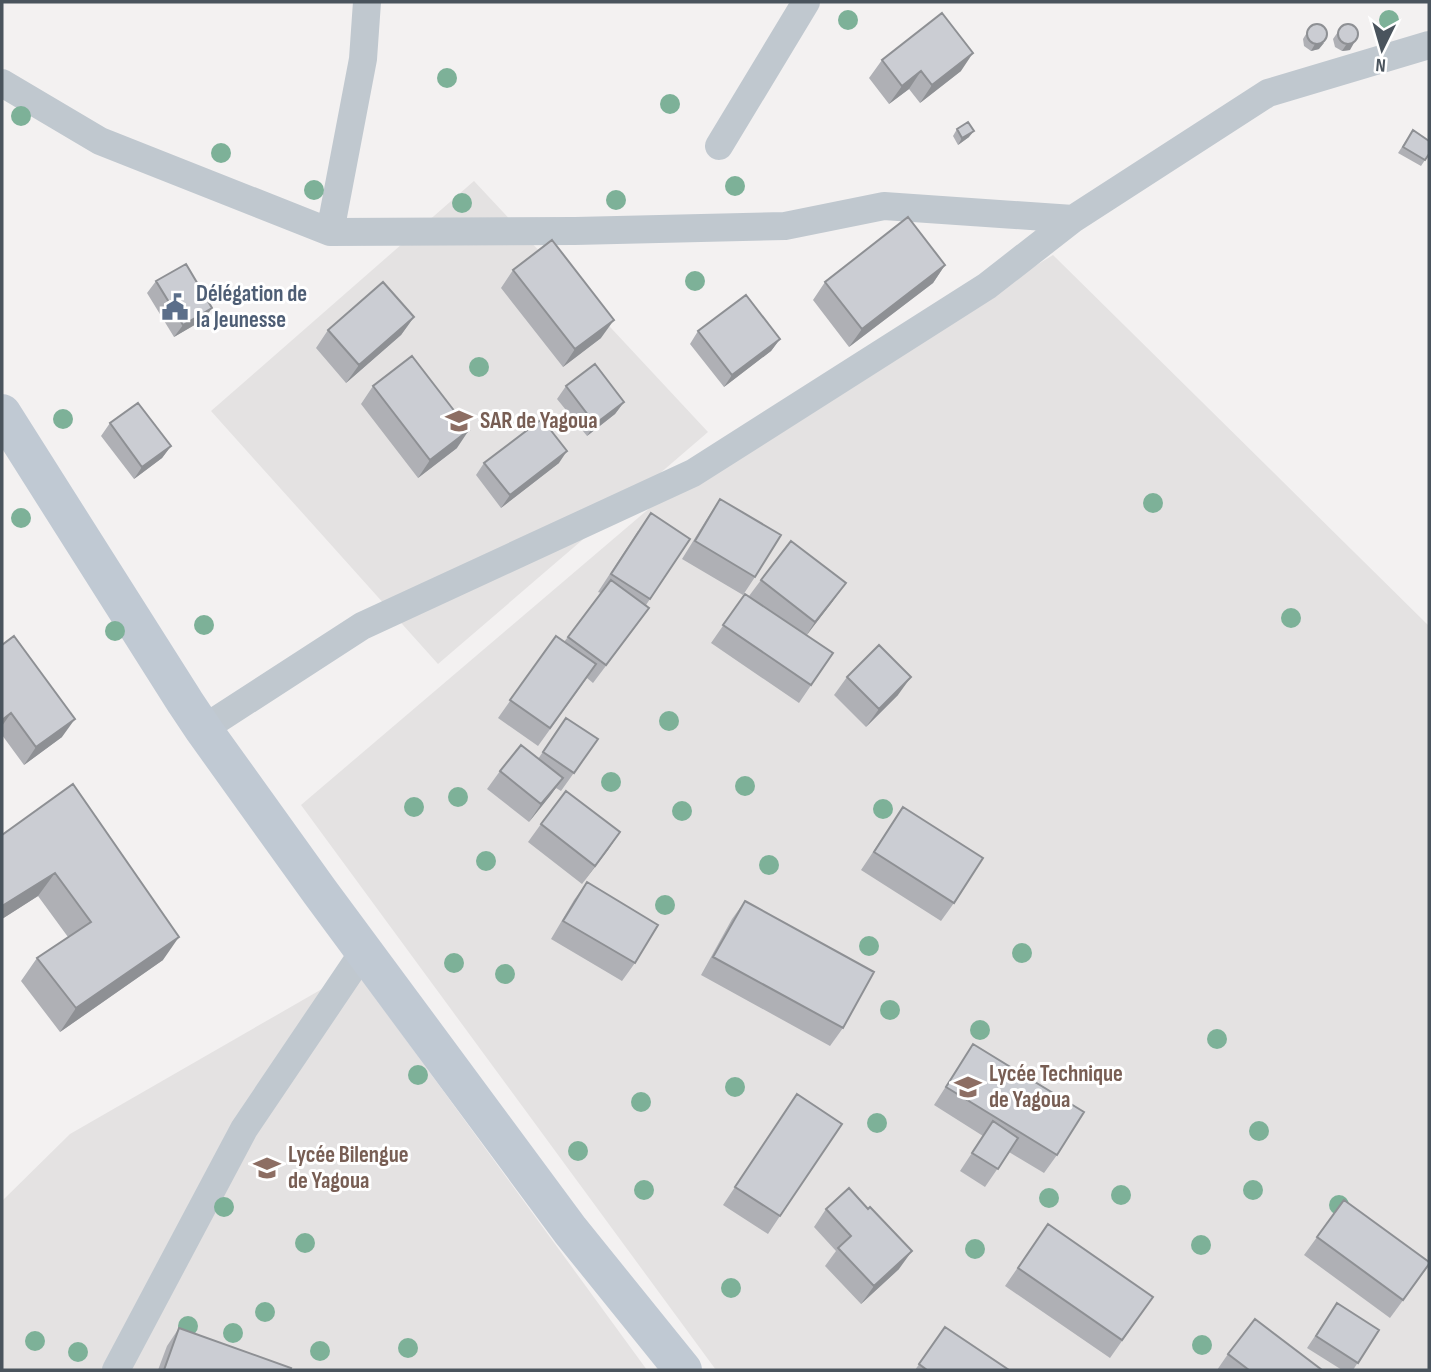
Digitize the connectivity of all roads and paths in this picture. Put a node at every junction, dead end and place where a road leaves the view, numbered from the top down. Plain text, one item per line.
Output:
1 (367, 2) edge
2 (806, 2) edge
3 (1429, 45) edge
4 (2, 83) edge
5 (719, 146) dead end
6 (1073, 219) junction
7 (330, 232) junction
8 (2, 413) edge
9 (203, 729) junction
10 (363, 951) junction
11 (116, 1370) edge
12 (683, 1370) edge

1 - 7 street
2 - 5 street
3 - 6 street
4 - 7 street
6 - 7 street
6 - 9 street
8 - 9 street
9 - 10 street
10 - 11 street
10 - 12 street

